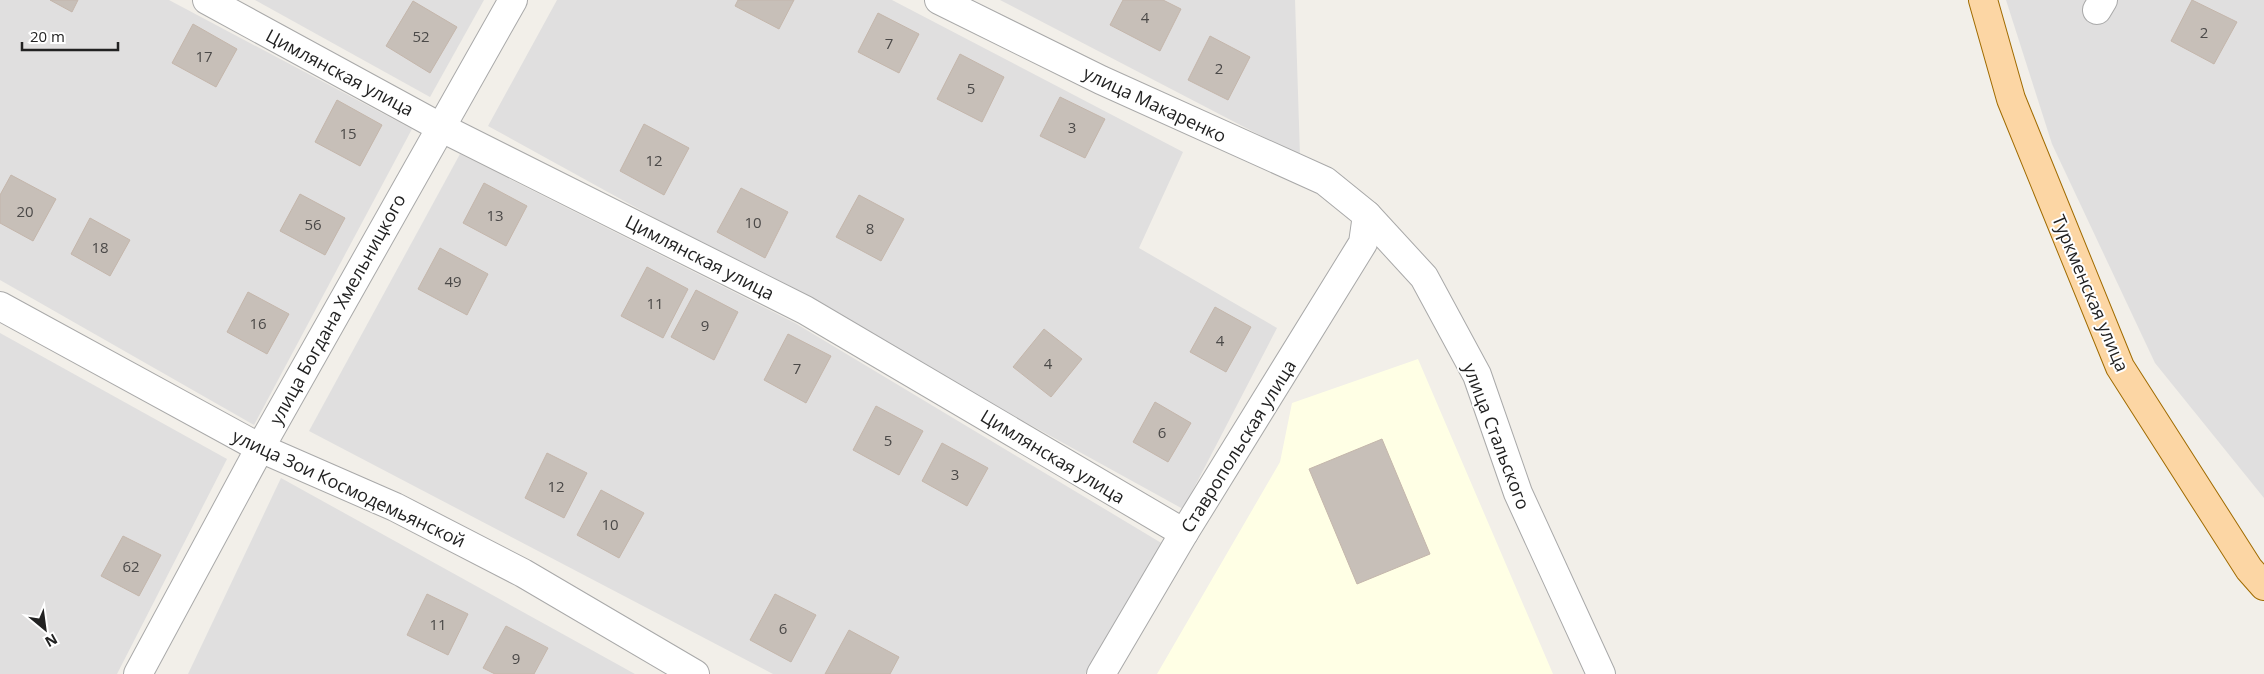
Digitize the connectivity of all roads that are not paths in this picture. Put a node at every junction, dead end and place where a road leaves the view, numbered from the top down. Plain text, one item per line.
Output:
1 (206, 0) edge
2 (513, 0) edge
3 (939, 0) edge
4 (1984, 0) edge
5 (440, 127) junction
6 (1367, 215) junction
7 (0, 306) edge
8 (260, 448) junction
9 (1184, 533) junction
10 (2264, 586) edge
11 (138, 674) edge
12 (696, 674) edge
13 (1101, 674) edge
14 (1601, 674) edge

1 - 5 street, Цимлянская улица
2 - 5 street, улица Богдана Хмельницкого
3 - 6 street, улица Макаренко
4 - 10 main road, Туркменская улица
5 - 8 street, улица Богдана Хмельницкого
5 - 9 street, Цимлянская улица
6 - 9 street, Ставропольская улица
6 - 14 street, улица Стальского
7 - 8 street, улица Зои Космодемьянской
8 - 11 street, улица Богдана Хмельницкого
8 - 12 street, улица Зои Космодемьянской
9 - 13 street, Ставропольская улица

